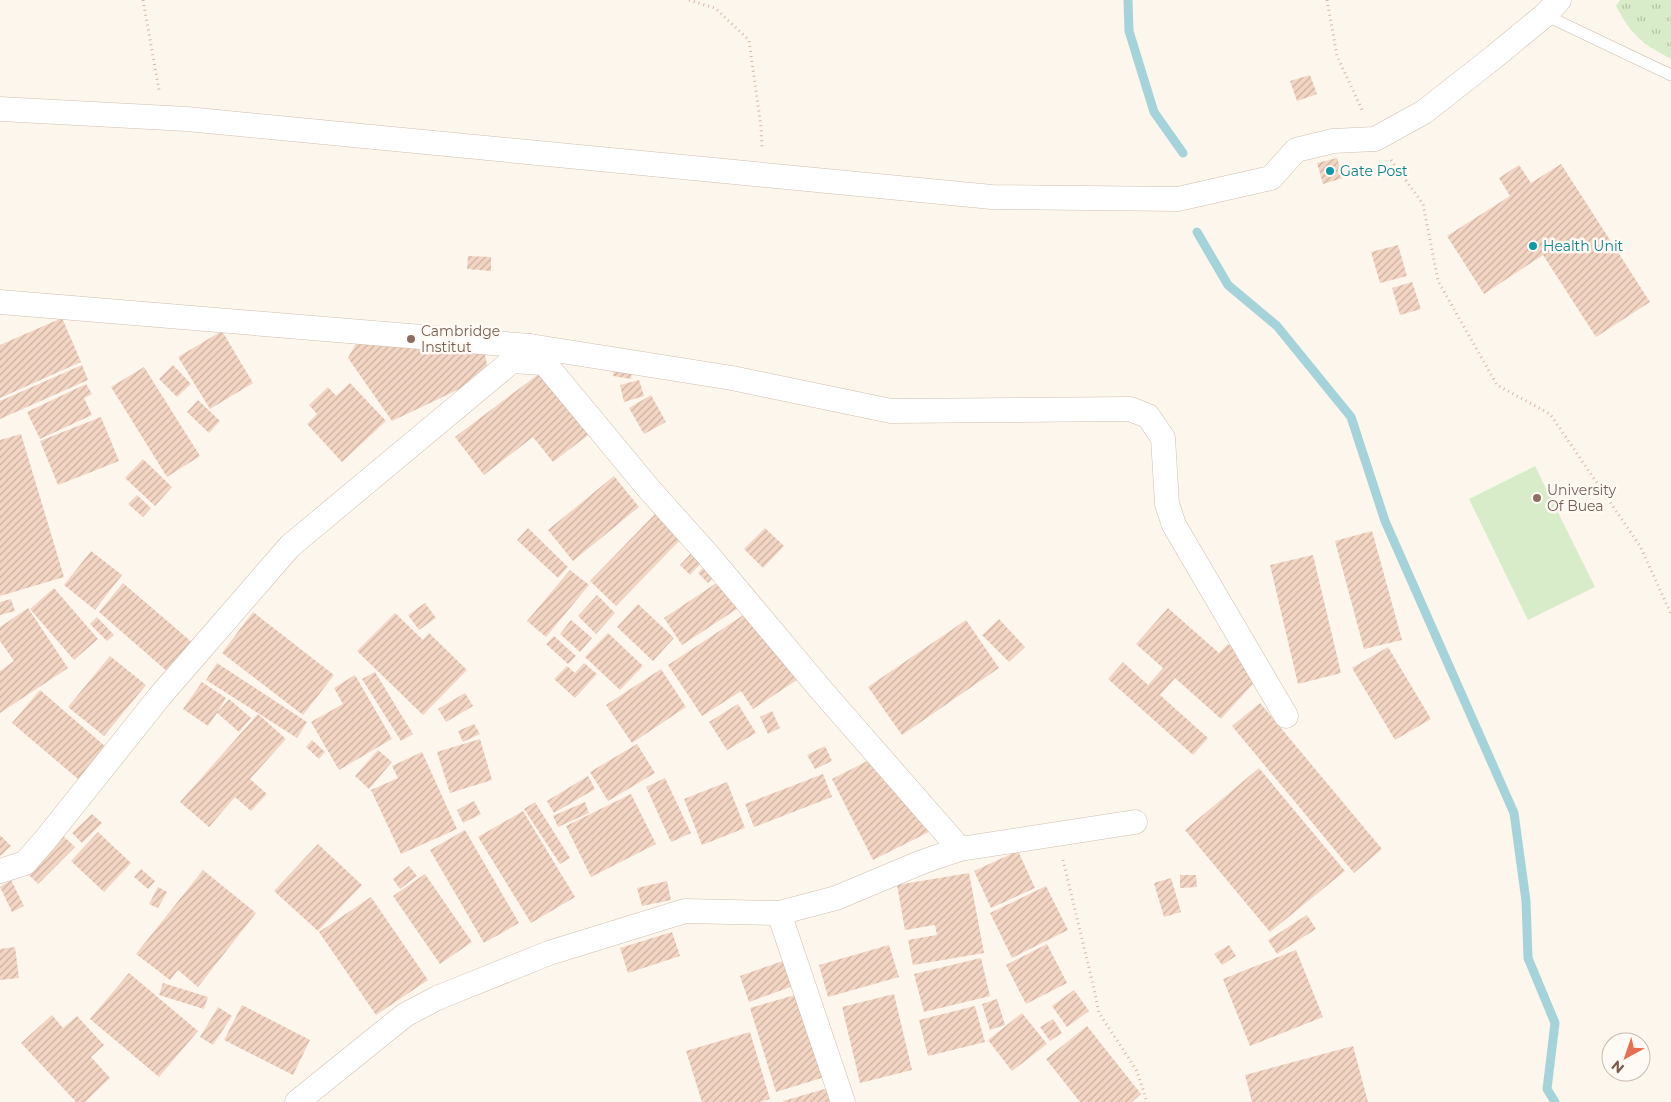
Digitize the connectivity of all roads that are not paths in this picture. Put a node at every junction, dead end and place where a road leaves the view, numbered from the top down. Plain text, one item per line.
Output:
1 (1552, 7) edge
2 (1671, 76) edge
3 (0, 109) edge
4 (0, 302) edge
5 (530, 346) junction
6 (512, 361) junction
7 (1286, 716) dead end
8 (1135, 822) dead end
9 (960, 849) junction
10 (0, 871) edge
11 (779, 913) junction
12 (297, 1102) edge
13 (843, 1102) edge

1 - 2 lane
1 - 3 street
4 - 5 street
5 - 6 street
5 - 7 street
6 - 9 street
6 - 10 street
8 - 9 street
9 - 11 street
11 - 12 street
11 - 13 street

